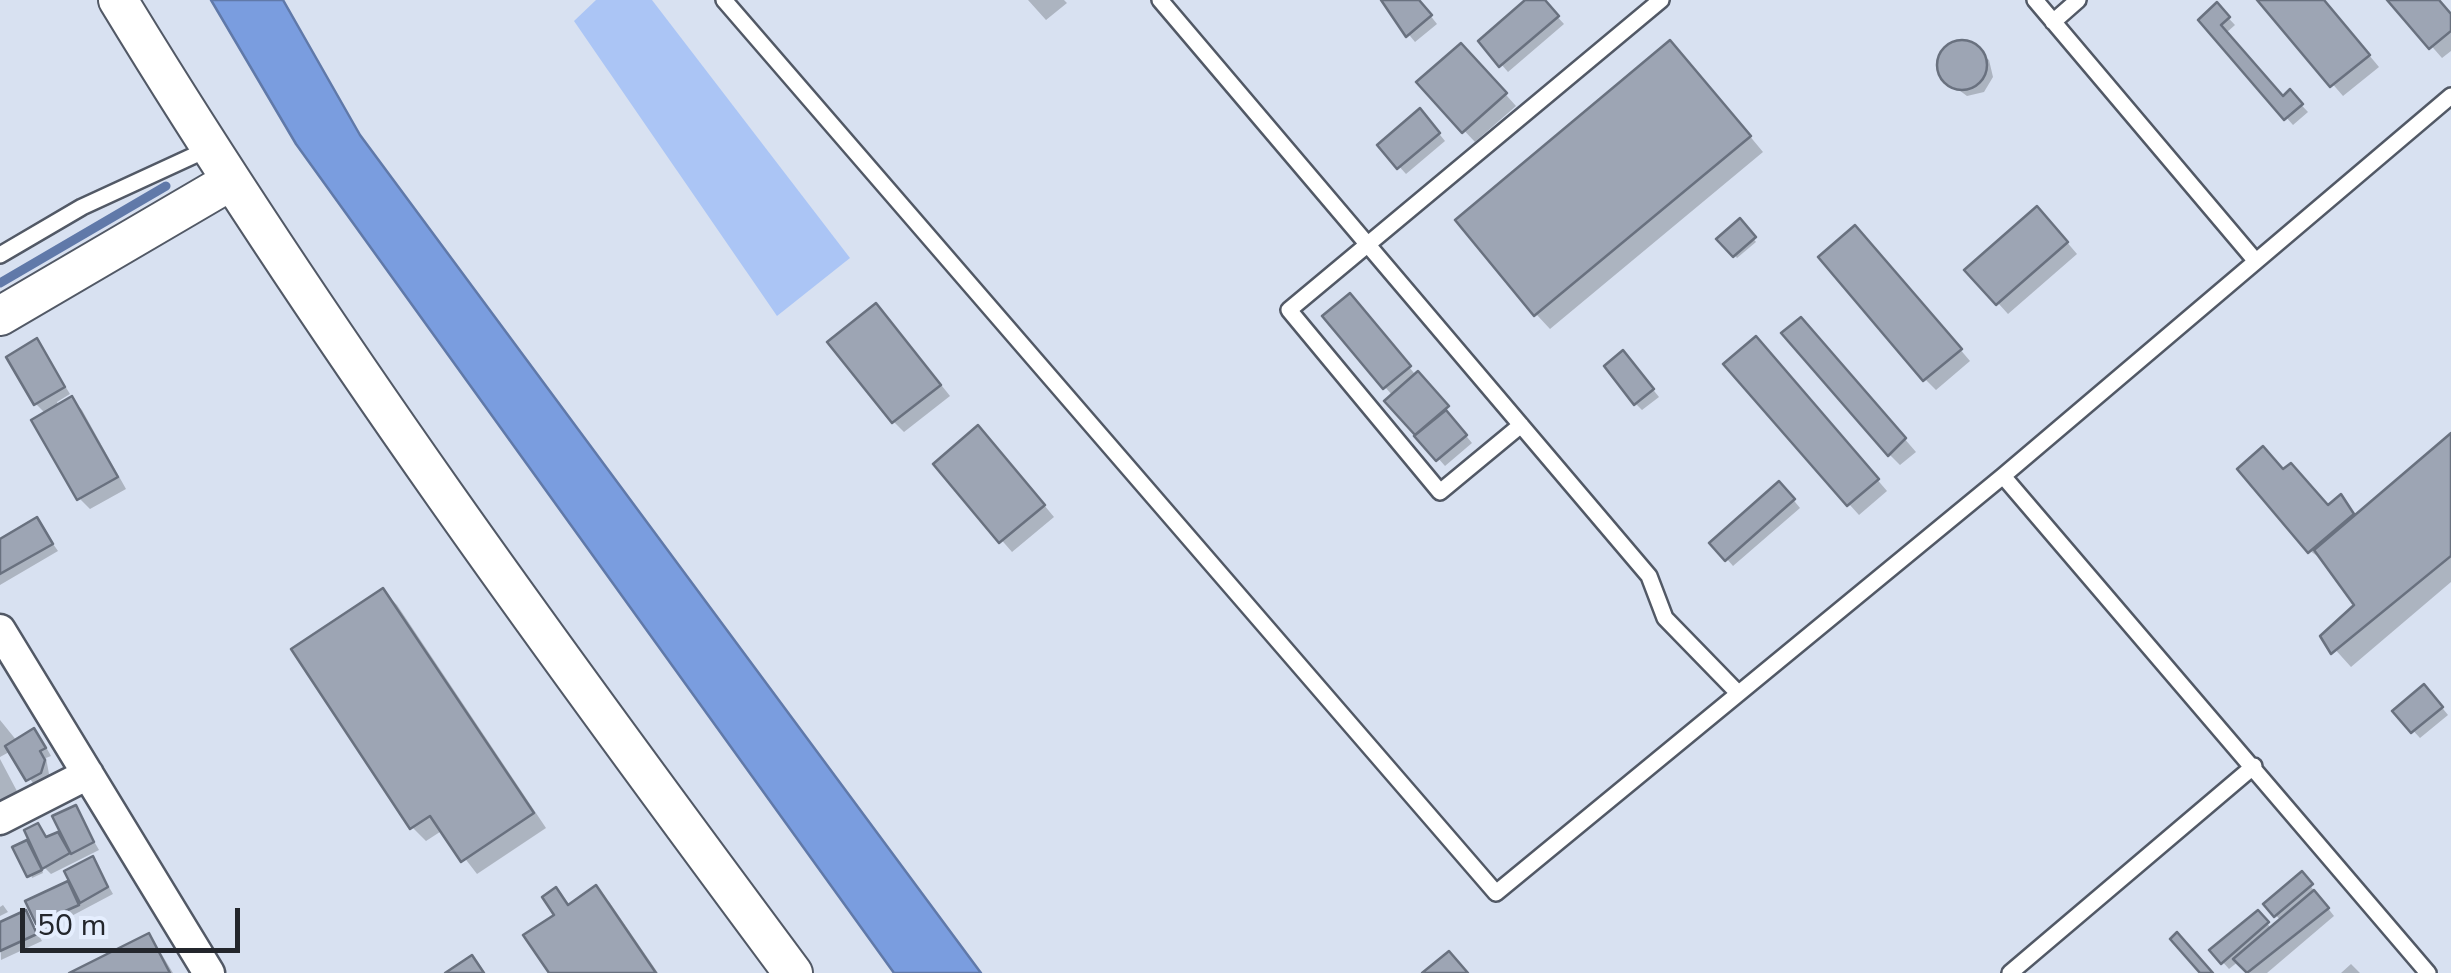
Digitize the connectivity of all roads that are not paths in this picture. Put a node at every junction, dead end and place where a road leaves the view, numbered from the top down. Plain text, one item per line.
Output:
1 (118, 0) edge
2 (724, 0) edge
3 (1160, 0) edge
4 (1661, 0) edge
5 (2035, 0) edge
6 (2078, 0) edge
7 (2053, 22) junction
8 (2451, 96) edge
9 (208, 148) junction
10 (228, 182) junction
11 (1366, 243) junction
12 (0, 255) edge
13 (2254, 259) junction
14 (0, 316) edge
15 (1521, 425) junction
16 (2003, 476) junction
17 (0, 630) edge
18 (1738, 693) junction
19 (2254, 766) junction
20 (88, 774) junction
21 (0, 819) edge
22 (210, 973) edge
23 (793, 973) edge
24 (2010, 973) edge
25 (2428, 973) edge

1 - 9 street
2 - 18 lane
3 - 11 lane
4 - 11 lane
5 - 7 lane
6 - 7 lane
7 - 13 lane
8 - 13 lane
9 - 10 street
9 - 12 lane
10 - 14 street
10 - 23 street
11 - 15 lane
11 - 15 lane
13 - 16 lane
15 - 18 lane
16 - 18 lane
16 - 19 lane
17 - 20 street
19 - 24 lane
19 - 25 lane
20 - 21 street
20 - 22 street

